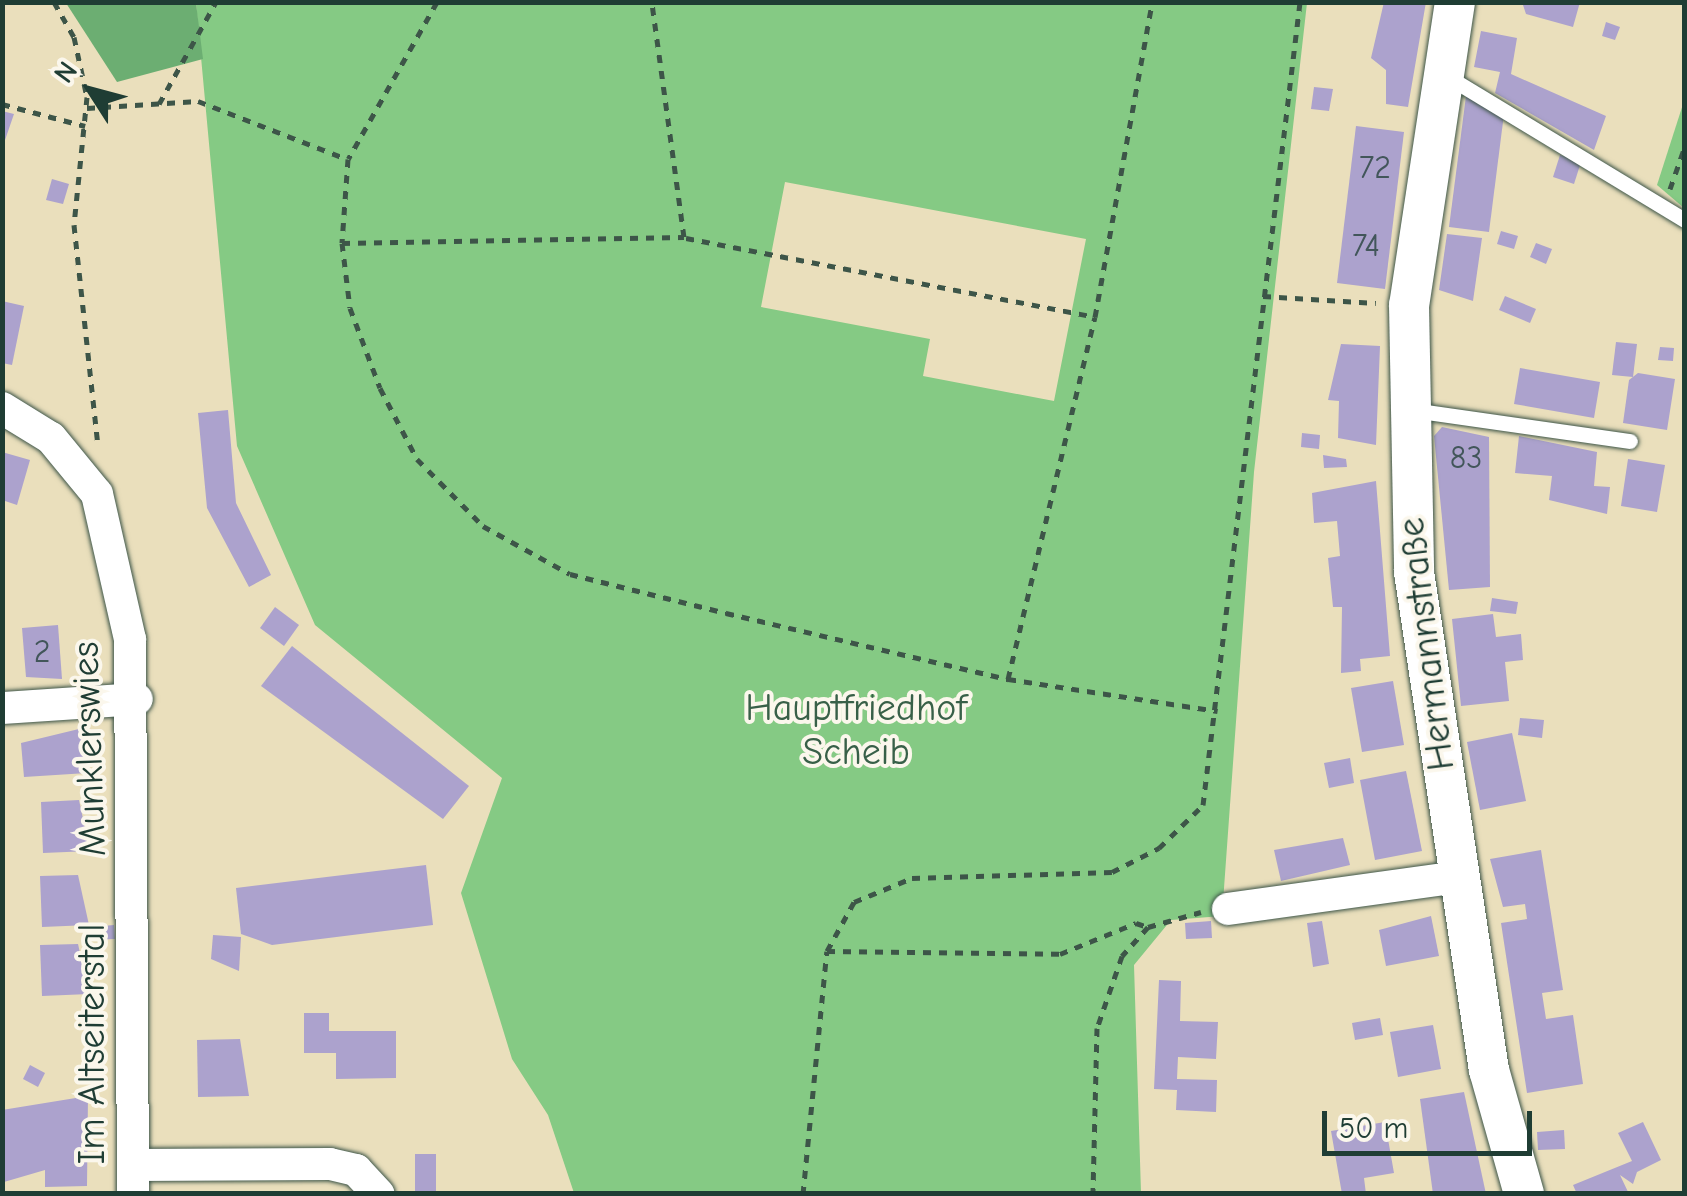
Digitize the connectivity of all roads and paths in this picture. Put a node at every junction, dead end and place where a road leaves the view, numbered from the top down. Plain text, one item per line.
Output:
1 (54, 2) edge
2 (216, 2) edge
3 (437, 2) edge
4 (652, 2) edge
5 (1152, 2) edge
6 (1300, 2) edge
7 (1455, 2) edge
8 (1441, 73) junction
9 (2, 104) edge
10 (159, 104) junction
11 (87, 108) junction
12 (85, 126) junction
13 (1684, 149) edge
14 (348, 159) junction
15 (1664, 206) junction
16 (1684, 220) edge
17 (684, 237) junction
18 (342, 244) junction
19 (1264, 296) junction
20 (1409, 305) junction
21 (1095, 316) junction
22 (2, 408) edge
23 (1408, 410) junction
24 (1630, 441) dead end
25 (97, 494) junction
26 (1008, 678) junction
27 (137, 699) junction
28 (2, 708) edge
29 (1218, 711) junction
30 (1460, 877) junction
31 (134, 895) joint
32 (1228, 909) joint
33 (1148, 928) junction
34 (827, 951) junction
35 (133, 1179) edge
36 (378, 1194) edge
37 (803, 1194) edge
38 (1093, 1194) edge
39 (1524, 1194) edge

1 - 11 path
2 - 10 path
3 - 14 path
4 - 17 path
5 - 21 path
6 - 19 path
7 - 8 street, Hermannstraße
8 - 15 lane
8 - 20 street, Hermannstraße
9 - 12 path
10 - 11 path
10 - 14 path
11 - 12 path
12 - 25 path
13 - 15 path
14 - 18 path
15 - 16 lane
17 - 18 path
17 - 21 path
18 - 26 path
19 - 20 path
19 - 29 path
20 - 23 street, Hermannstraße
21 - 26 path
22 - 25 street, Munklerswies
23 - 24 lane
23 - 30 street, Hermannstraße
25 - 27 street, Munklerswies
26 - 29 path
27 - 28 street
27 - 31 street, Munklerswies
29 - 34 path
30 - 32 street
30 - 39 street, Hermannstraße
31 - 35 street, Im Altseiterstal
32 - 33 path
33 - 34 path
33 - 38 path
34 - 37 path
35 - 36 street

